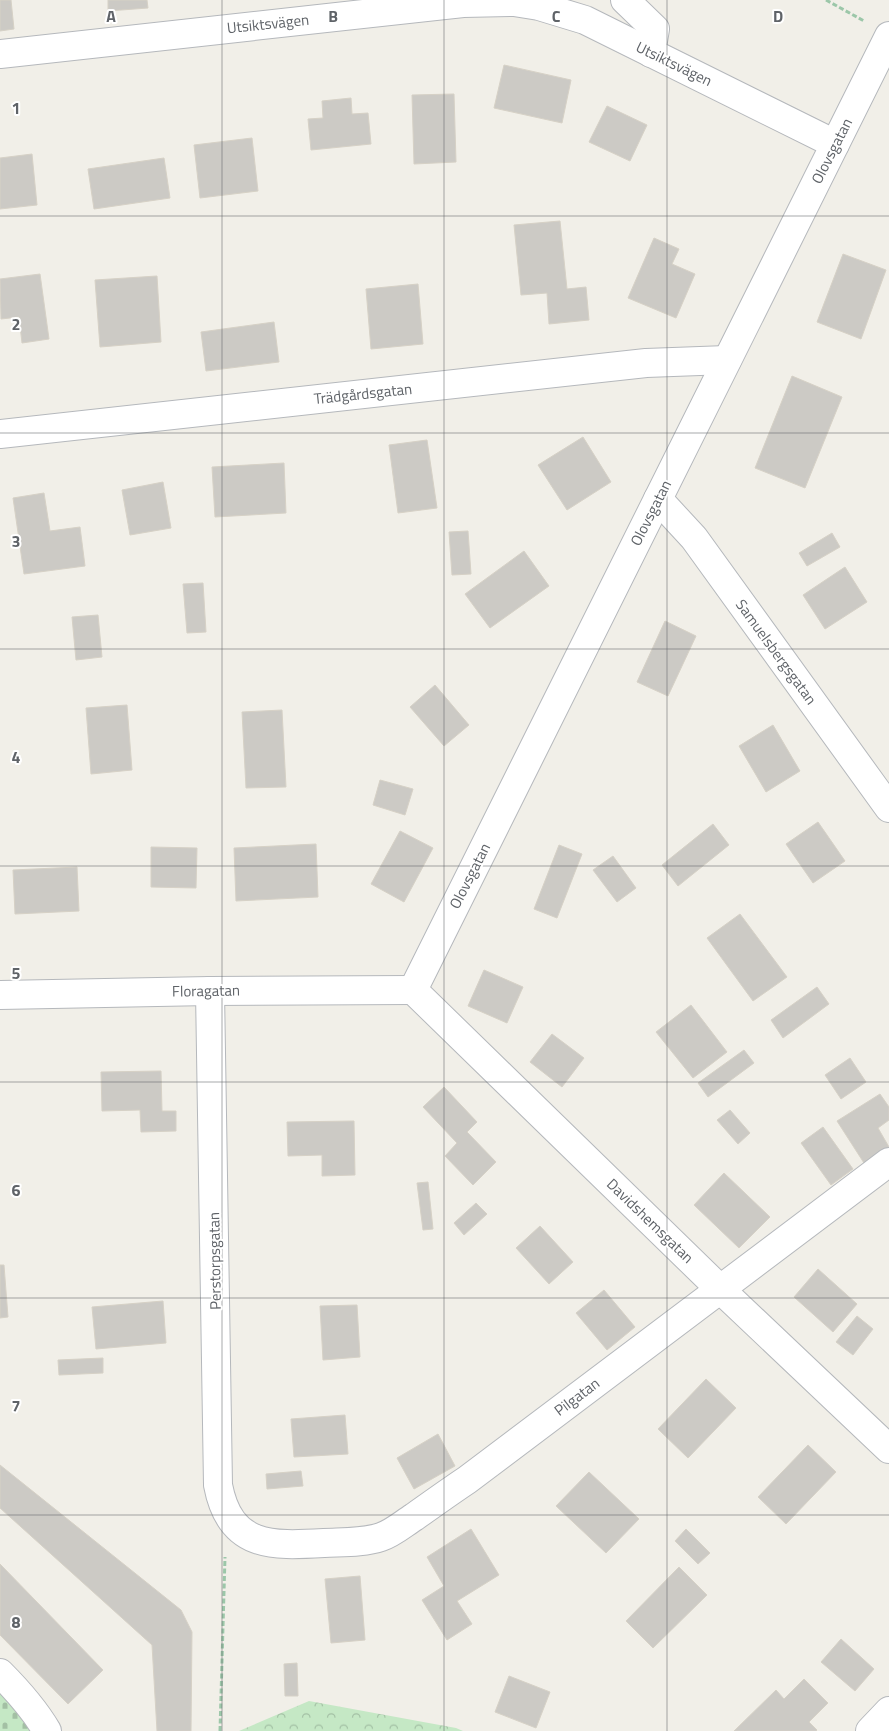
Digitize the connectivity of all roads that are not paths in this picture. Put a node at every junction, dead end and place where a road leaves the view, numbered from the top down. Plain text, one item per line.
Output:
1 (625, 0) edge
2 (881, 31) edge
3 (652, 53) junction
4 (0, 54) edge
5 (836, 144) junction
6 (727, 360) junction
7 (0, 434) edge
8 (658, 499) junction
9 (889, 808) edge
10 (413, 990) junction
11 (210, 991) junction
12 (0, 995) edge
13 (889, 1162) edge
14 (720, 1289) junction
15 (889, 1448) edge
16 (236, 1527) joint
17 (0, 1674) edge
18 (889, 1711) edge
19 (47, 1731) edge
20 (870, 1731) edge

1 - 3 street
2 - 5 street, Olovsgatan
3 - 4 street, Utsiktsvägen
3 - 5 street, Utsiktsvägen
5 - 6 street, Olovsgatan
6 - 7 street, Trädgårdsgatan
6 - 8 street, Olovsgatan
8 - 9 street, Samuelsbergsgatan
8 - 10 street, Olovsgatan
10 - 11 street, Floragatan
10 - 14 street, Davidshemsgatan
11 - 12 street, Floragatan
11 - 16 street, Perstorpsgatan
13 - 14 street, Pilgatan
14 - 15 street, Davidshemsgatan
14 - 16 street, Pilgatan
17 - 19 street
18 - 20 street

